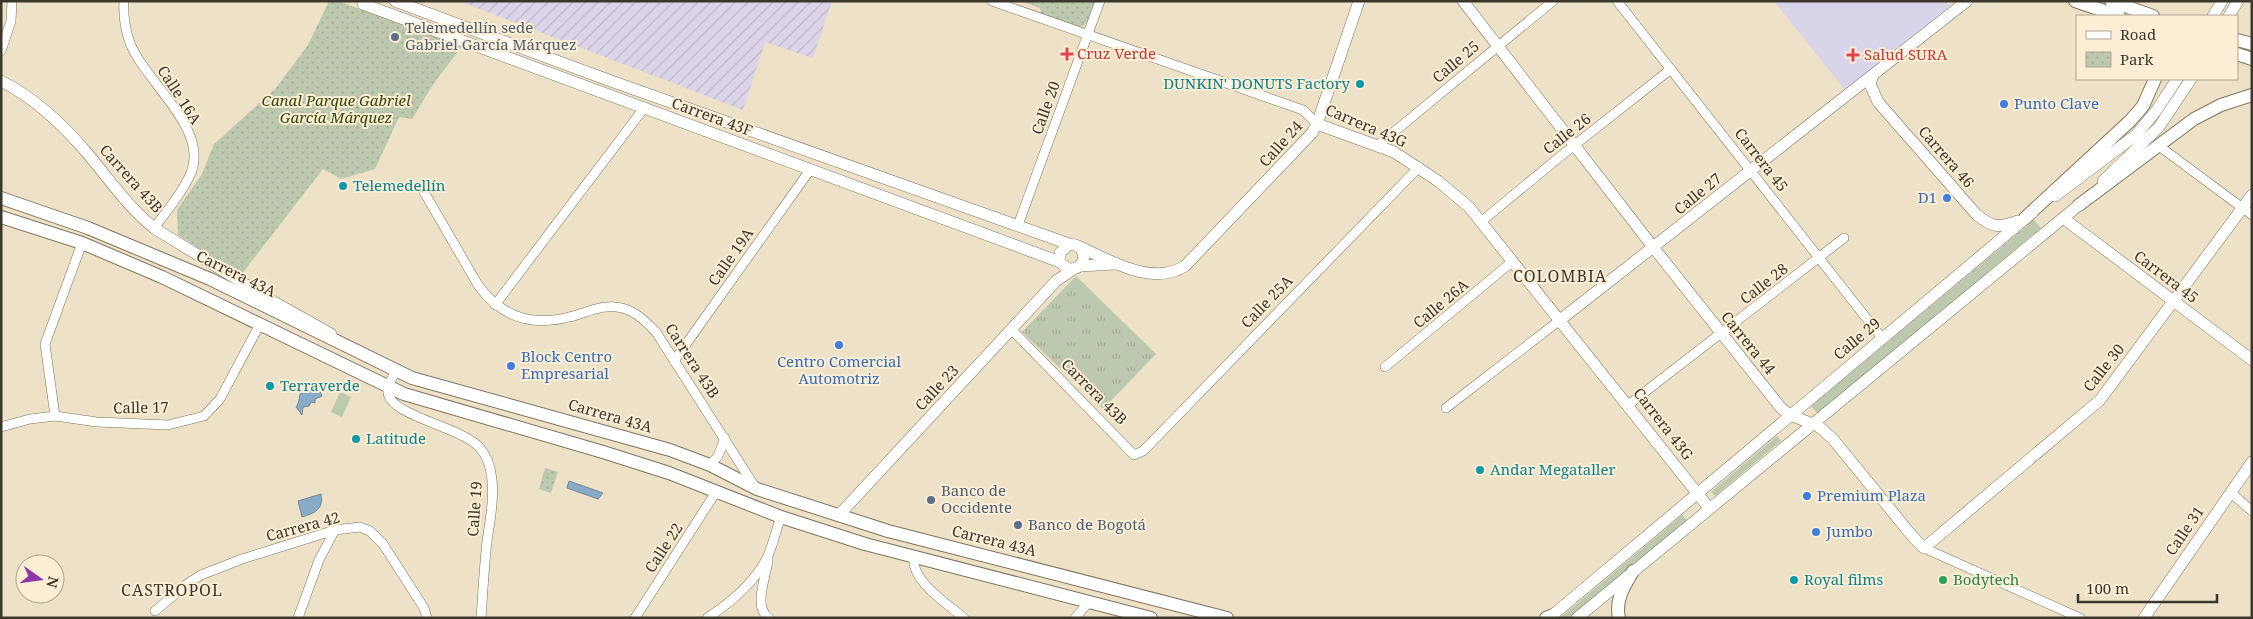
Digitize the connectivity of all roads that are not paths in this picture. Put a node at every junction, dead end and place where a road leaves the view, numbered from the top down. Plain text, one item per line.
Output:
1 (12, 1) edge
2 (124, 1) edge
3 (395, 1) edge
4 (992, 1) edge
5 (1100, 1) edge
6 (1359, 1) edge
7 (1463, 1) edge
8 (1553, 1) edge
9 (1617, 1) edge
10 (1967, 1) edge
11 (2075, 1) edge
12 (2111, 1) edge
13 (2222, 1) edge
14 (2238, 1) edge
15 (360, 2) edge
16 (2116, 15) edge
17 (2149, 15) edge
18 (2214, 15) edge
19 (2230, 15) edge
20 (1087, 36) junction
21 (2238, 40) edge
22 (2252, 44) edge
23 (1497, 46) junction
24 (1, 51) edge
25 (2238, 54) edge
26 (2252, 59) edge
27 (1671, 70) junction
28 (1872, 75) junction
29 (2154, 80) edge
30 (2176, 80) edge
31 (2190, 80) edge
32 (2, 84) edge
33 (2252, 95) edge
34 (644, 108) junction
35 (1317, 124) junction
36 (1378, 145) junction
37 (1574, 145) junction
38 (2160, 146) junction
39 (2129, 149) junction
40 (1419, 167) junction
41 (810, 170) junction
42 (1751, 171) junction
43 (424, 192) dead end
44 (2252, 195) edge
45 (1, 198) edge
46 (2079, 205) junction
47 (2242, 208) junction
48 (2252, 215) edge
49 (1, 217) edge
50 (2025, 218) junction
51 (2063, 218) junction
52 (1482, 221) junction
53 (1018, 225) junction
54 (154, 228) junction
55 (1844, 238) dead end
56 (82, 243) junction
57 (1074, 245) junction
58 (1653, 247) junction
59 (1819, 258) junction
60 (1514, 261) junction
61 (1117, 264) junction
62 (1068, 265) junction
63 (1174, 273) joint
64 (2173, 301) junction
65 (495, 305) junction
66 (1560, 320) junction
67 (260, 324) junction
68 (1011, 329) junction
69 (1721, 334) junction
70 (1882, 338) junction
71 (350, 349) junction
72 (2252, 360) edge
73 (674, 361) junction
74 (1385, 367) dead end
75 (396, 371) junction
76 (388, 388) junction
77 (1628, 405) junction
78 (1446, 408) dead end
79 (1790, 415) junction
80 (55, 416) junction
81 (1812, 423) junction
82 (1, 427) edge
83 (724, 438) junction
84 (1134, 455) joint
85 (2252, 462) edge
86 (710, 465) junction
87 (757, 489) junction
88 (716, 492) junction
89 (2230, 492) junction
90 (1697, 494) junction
91 (1709, 508) junction
92 (2252, 511) edge
93 (839, 515) junction
94 (781, 517) junction
95 (335, 530) junction
96 (1924, 548) junction
97 (768, 556) junction
98 (914, 556) junction
99 (1633, 571) junction
100 (752, 579) junction
101 (762, 591) junction
102 (1089, 602) junction
103 (155, 611) dead end
104 (1549, 617) edge
105 (298, 618) edge
106 (427, 618) edge
107 (481, 618) edge
108 (635, 618) edge
109 (707, 618) edge
110 (769, 618) edge
111 (964, 618) edge
112 (1075, 618) edge
113 (1150, 618) edge
114 (1227, 618) edge
115 (1577, 618) edge
116 (1619, 618) edge
117 (2080, 618) edge
118 (2144, 618) edge

1 - 24 street
2 - 54 street, Calle 16A
3 - 53 street, Carrera 43F
4 - 20 street, Carrera 43G
5 - 20 street, Calle 20
6 - 35 street, Calle 24
7 - 23 street, Carrera 44
8 - 23 street, Calle 25
9 - 27 street, Carrera 45
10 - 28 street, Calle 27
11 - 16 main road
12 - 17 main road
13 - 18 street
14 - 19 street
15 - 34 street, Carrera 43F
20 - 35 street, Carrera 43G
20 - 53 street, Calle 20
21 - 22 main road
23 - 36 street, Calle 25
23 - 37 street, Carrera 44
25 - 26 main road
27 - 37 street, Calle 26
27 - 42 street, Carrera 45
28 - 42 street, Calle 27
28 - 50 street, Carrera 46
29 - 50 main road
30 - 39 street, Calle 29
31 - 39 street, Calle 29
32 - 54 street, Carrera 43B
33 - 38 main road
34 - 41 street, Carrera 43F
34 - 65 street
35 - 36 street, Carrera 43G
35 - 63 street, Calle 24
36 - 40 street, Carrera 43G
37 - 52 street, Calle 26
37 - 58 street, Carrera 44
38 - 46 main road
38 - 47 street
39 - 46 street, Calle 29
39 - 50 street, Calle 29
40 - 52 street, Carrera 43G
40 - 84 street, Calle 25A
41 - 62 street, Carrera 43F
41 - 73 street, Calle 19A
42 - 58 street, Calle 27
42 - 59 street, Carrera 45
43 - 65 street, Carrera 43B
44 - 47 street, Calle 30
45 - 71 main road, Carrera 43A
46 - 51 street, Calle 29
47 - 48 street
47 - 64 street, Calle 30
49 - 56 main road
50 - 70 street, Calle 29
51 - 64 street, Carrera 45
51 - 81 street, Calle 29
52 - 60 street, Carrera 43G
53 - 57 street, Carrera 43F
54 - 71 street, Carrera 43B
55 - 59 street, Calle 28
56 - 67 main road
56 - 80 street
57 - 61 street, Carrera 43F
57 - 62 street, Calle 23
57 - 62 street
58 - 66 street, Calle 27
58 - 69 street, Carrera 44
59 - 69 street, Calle 28
59 - 70 street, Carrera 45
60 - 66 street, Carrera 43G
60 - 74 street, Calle 26A
61 - 62 street, Carrera 43F
61 - 63 street, Carrera 43F
62 - 68 street, Calle 23
64 - 72 street, Carrera 45
64 - 96 street, Calle 30
65 - 73 street, Carrera 43B
66 - 77 street, Carrera 43G
66 - 78 street, Calle 27
67 - 76 main road
67 - 80 street, Calle 17
68 - 84 street, Carrera 43B
68 - 93 street, Calle 23
69 - 77 street, Calle 28
69 - 79 street, Carrera 44
70 - 79 street, Calle 29
71 - 75 main road, Carrera 43A
73 - 83 street, Carrera 43B
75 - 76 street
75 - 86 main road, Carrera 43A
76 - 88 main road
76 - 107 street, Calle 19
77 - 90 street, Carrera 43G
79 - 81 street, Carrera 44
79 - 90 street, Calle 29
80 - 82 street, Calle 17
81 - 91 street, Calle 29
81 - 96 street, Carrera 44
83 - 86 street
83 - 87 street, Carrera 43B
85 - 89 street, Calle 31
86 - 87 main road, Carrera 43A
87 - 93 main road, Carrera 43A
88 - 94 main road
88 - 108 street, Calle 22
89 - 92 street
89 - 118 street, Calle 31
90 - 91 street, Carrera 43G
90 - 104 street, Calle 29
91 - 99 street, Calle 29
93 - 114 main road, Carrera 43A
94 - 97 street
94 - 98 main road
95 - 103 street, Carrera 42
95 - 105 street
95 - 106 street, Carrera 42
96 - 117 street, Carrera 44
97 - 100 street
97 - 101 street
98 - 102 main road
98 - 111 street
99 - 115 street, Calle 29
99 - 116 main road
100 - 101 street
100 - 109 street
101 - 110 street
102 - 112 street
102 - 113 main road

